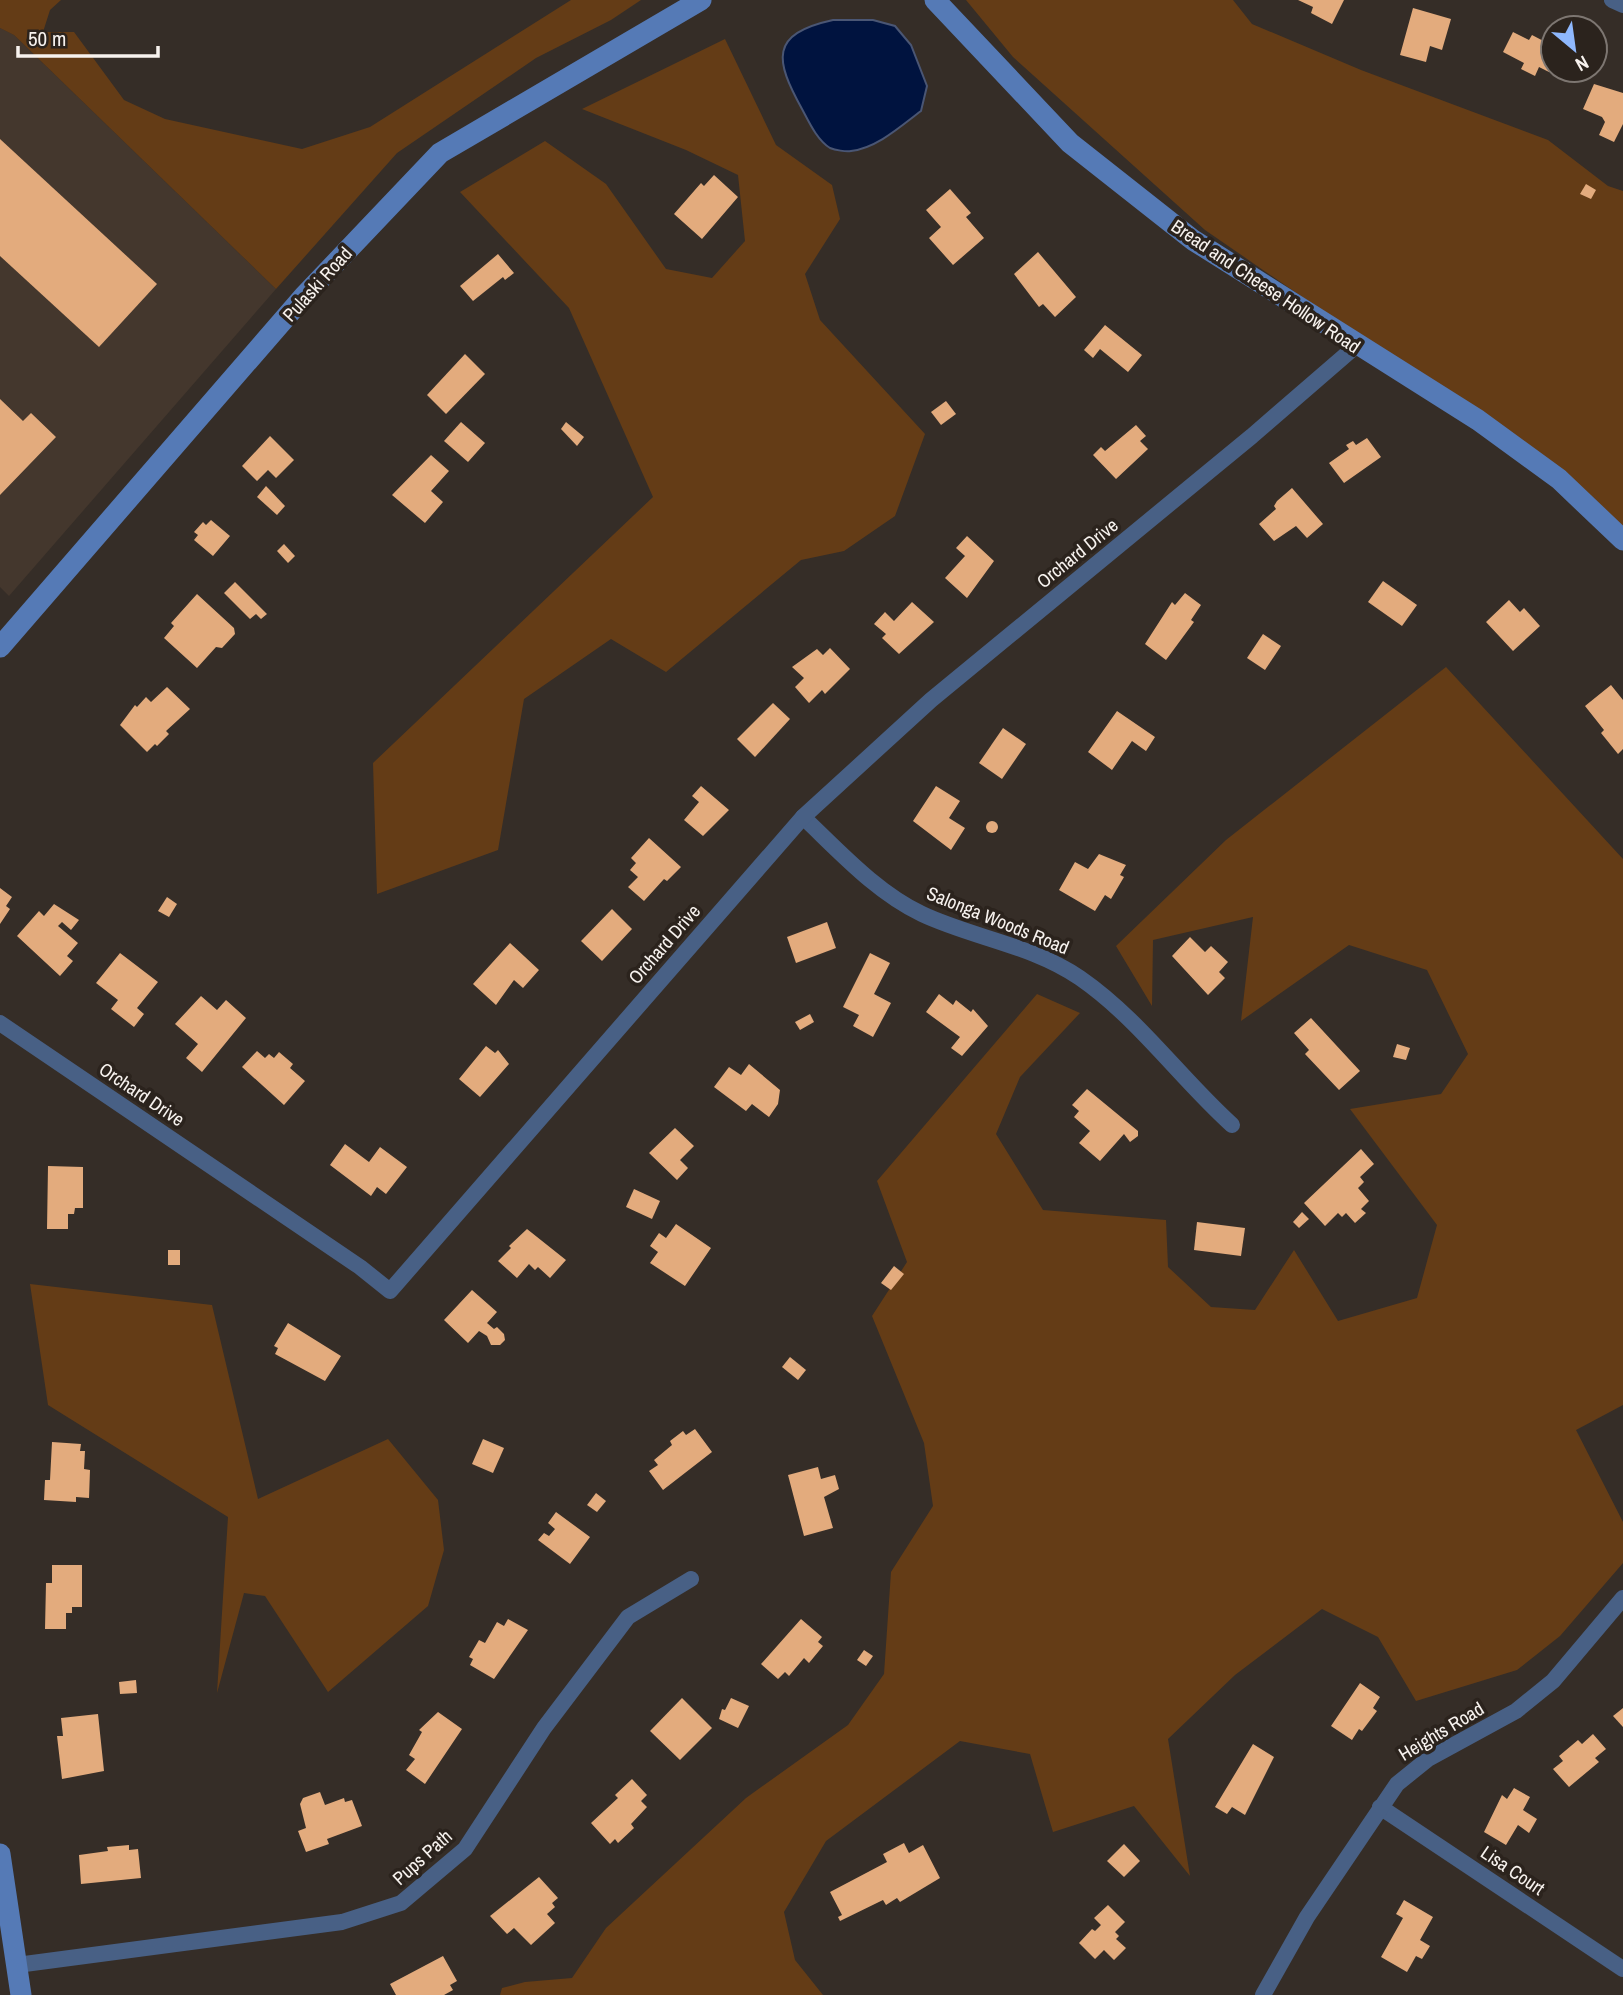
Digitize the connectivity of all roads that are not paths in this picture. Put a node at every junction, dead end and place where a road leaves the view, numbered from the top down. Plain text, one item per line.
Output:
1 (701, 0) edge
2 (934, 0) edge
3 (1612, 0) edge
4 (1623, 5) edge
5 (1356, 346) junction
6 (1623, 540) edge
7 (0, 648) edge
8 (803, 817) junction
9 (0, 1023) edge
10 (1232, 1125) dead end
11 (691, 1579) dead end
12 (1623, 1598) edge
13 (1380, 1807) junction
14 (0, 1854) edge
15 (2, 1882) edge
16 (17, 1965) junction
17 (1623, 1969) edge
18 (20, 1995) edge
19 (1262, 1995) edge

1 - 7 main road, Pulaski Road
2 - 5 main road, Bread and Cheese Hollow Road
3 - 4 street
5 - 6 main road, Bread and Cheese Hollow Road
5 - 8 street, Orchard Drive
8 - 9 street, Orchard Drive
8 - 10 street, Salonga Woods Road
11 - 16 street, Pups Path
12 - 13 street, Heights Road
13 - 17 street, Lisa Court
13 - 19 street, Heights Road
14 - 15 main road
15 - 16 main road
16 - 18 main road

